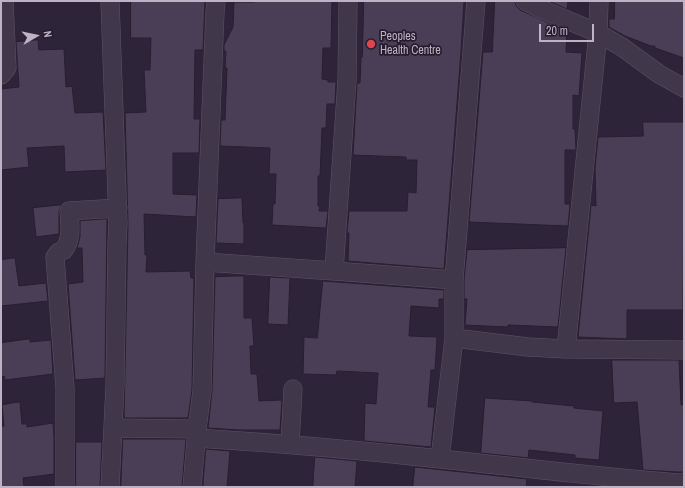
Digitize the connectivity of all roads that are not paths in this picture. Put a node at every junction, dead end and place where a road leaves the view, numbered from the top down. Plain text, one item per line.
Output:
1 (4, 1) edge
2 (110, 1) edge
3 (216, 1) edge
4 (348, 1) edge
5 (476, 1) edge
6 (525, 1) edge
7 (599, 1) edge
8 (598, 33) junction
9 (1, 75) edge
10 (684, 88) edge
11 (118, 208) junction
12 (205, 262) junction
13 (334, 271) junction
14 (454, 280) junction
15 (454, 338) junction
16 (566, 349) junction
17 (684, 350) edge
18 (293, 389) dead end
19 (113, 428) junction
20 (197, 433) junction
21 (290, 444) junction
22 (440, 459) junction
23 (584, 481) edge
24 (684, 482) edge
25 (666, 484) edge
26 (65, 487) edge
27 (110, 487) edge
28 (192, 487) edge

1 - 9 street
2 - 11 street
3 - 12 street
4 - 13 street
5 - 14 street
6 - 8 street
7 - 8 street
8 - 10 street
8 - 16 street
11 - 19 street
11 - 26 street
12 - 13 street
12 - 20 street
13 - 14 street
14 - 15 street
15 - 16 street
15 - 22 street
16 - 17 street
18 - 21 street
19 - 20 street
19 - 27 street
20 - 21 street
20 - 28 street
21 - 22 street
22 - 23 street
23 - 25 street
24 - 25 street

